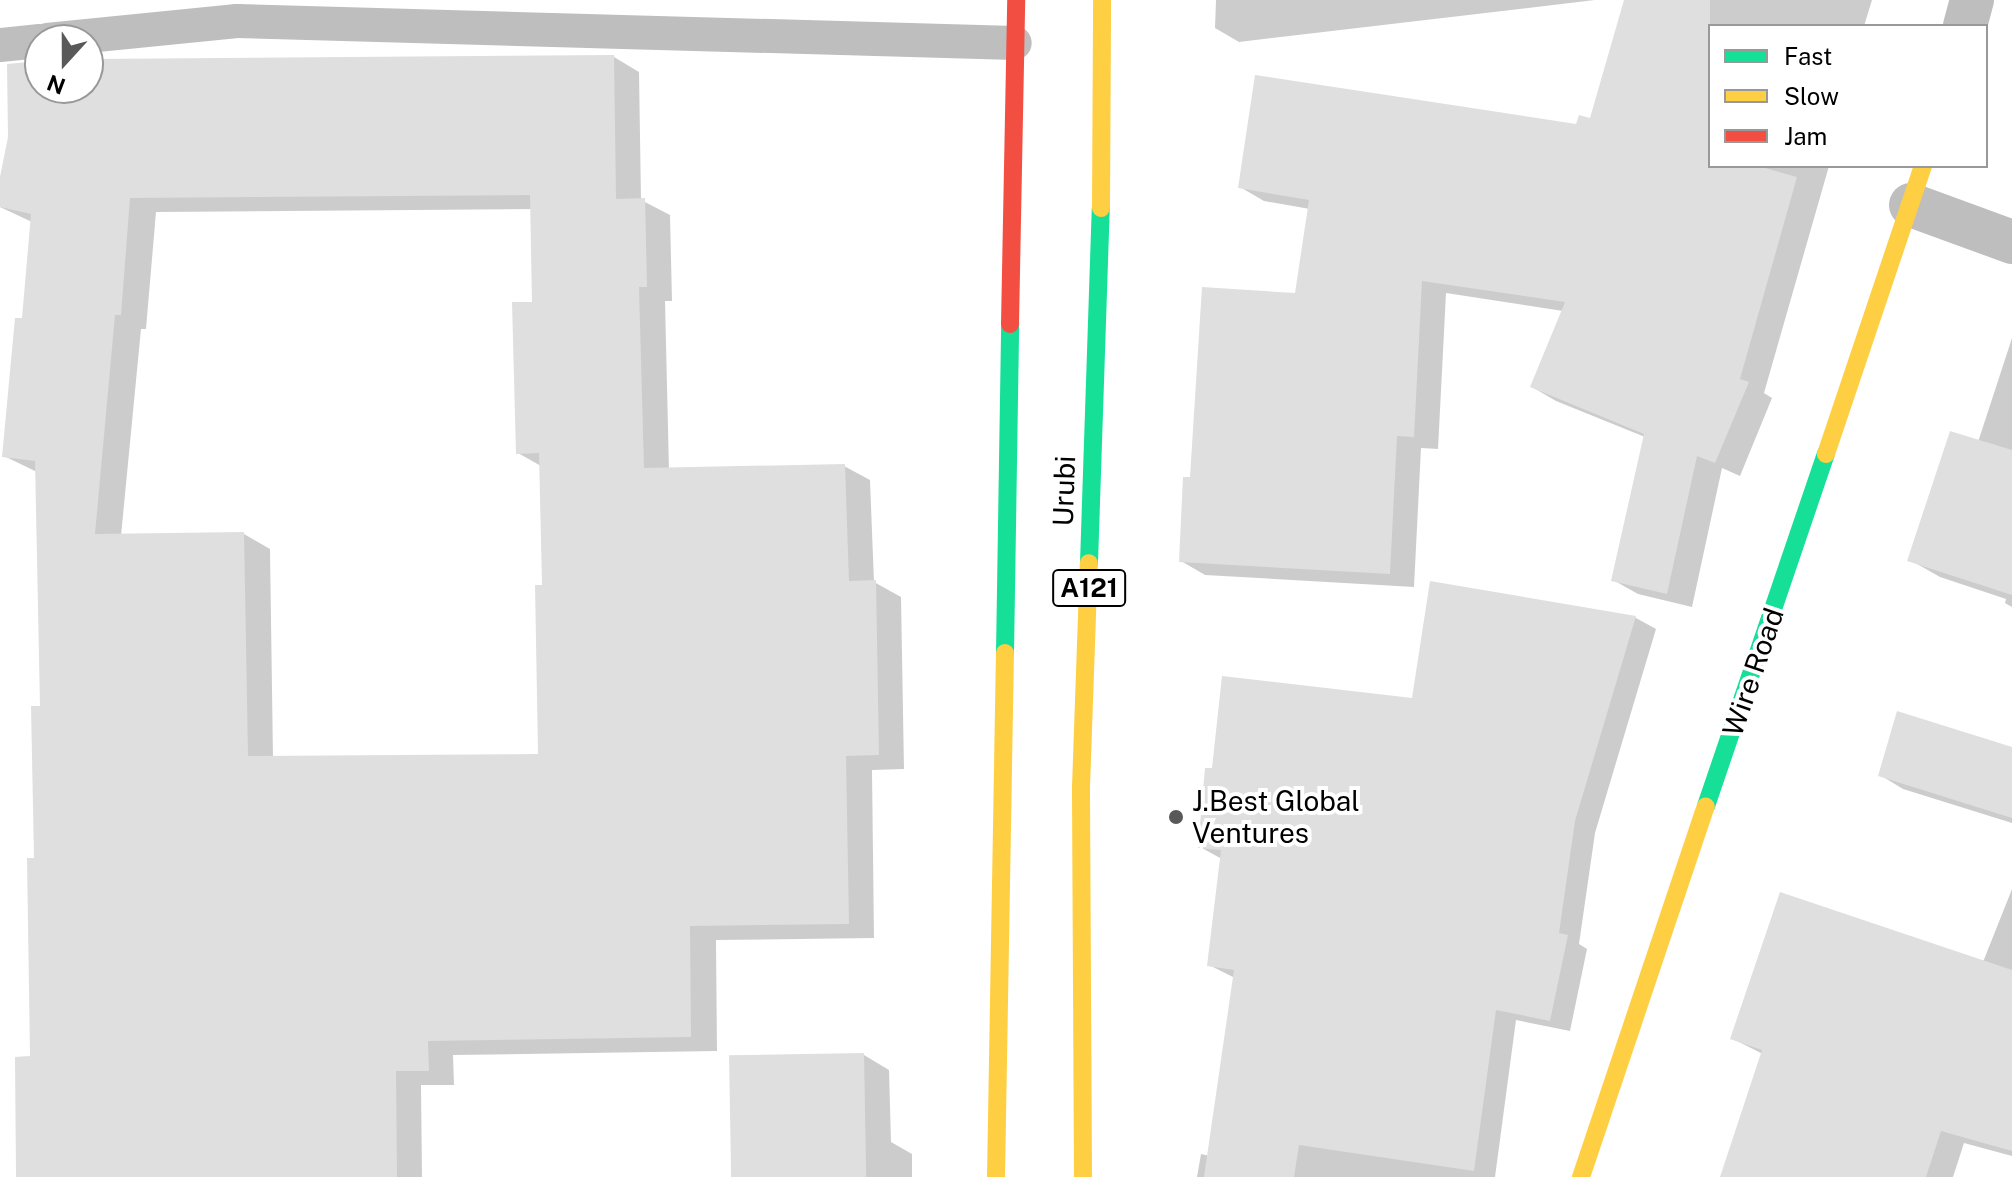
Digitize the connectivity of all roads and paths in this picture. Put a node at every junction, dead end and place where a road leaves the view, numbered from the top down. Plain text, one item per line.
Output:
1 (1016, 0) edge
2 (1102, 0) edge
3 (1972, 0) edge
4 (1966, 24) edge
5 (104, 34) edge
6 (24, 43) edge
7 (1015, 43) junction
8 (0, 45) edge
9 (1917, 186) edge
10 (2012, 242) edge
11 (996, 1177) edge
12 (1083, 1177) edge
13 (1581, 1177) edge

1 - 7 main road, Urubi
2 - 12 main road, Urubi / A121
3 - 4 street
5 - 7 lane
6 - 8 lane
7 - 11 main road, Urubi
9 - 10 street
9 - 13 main road, Wire Road

